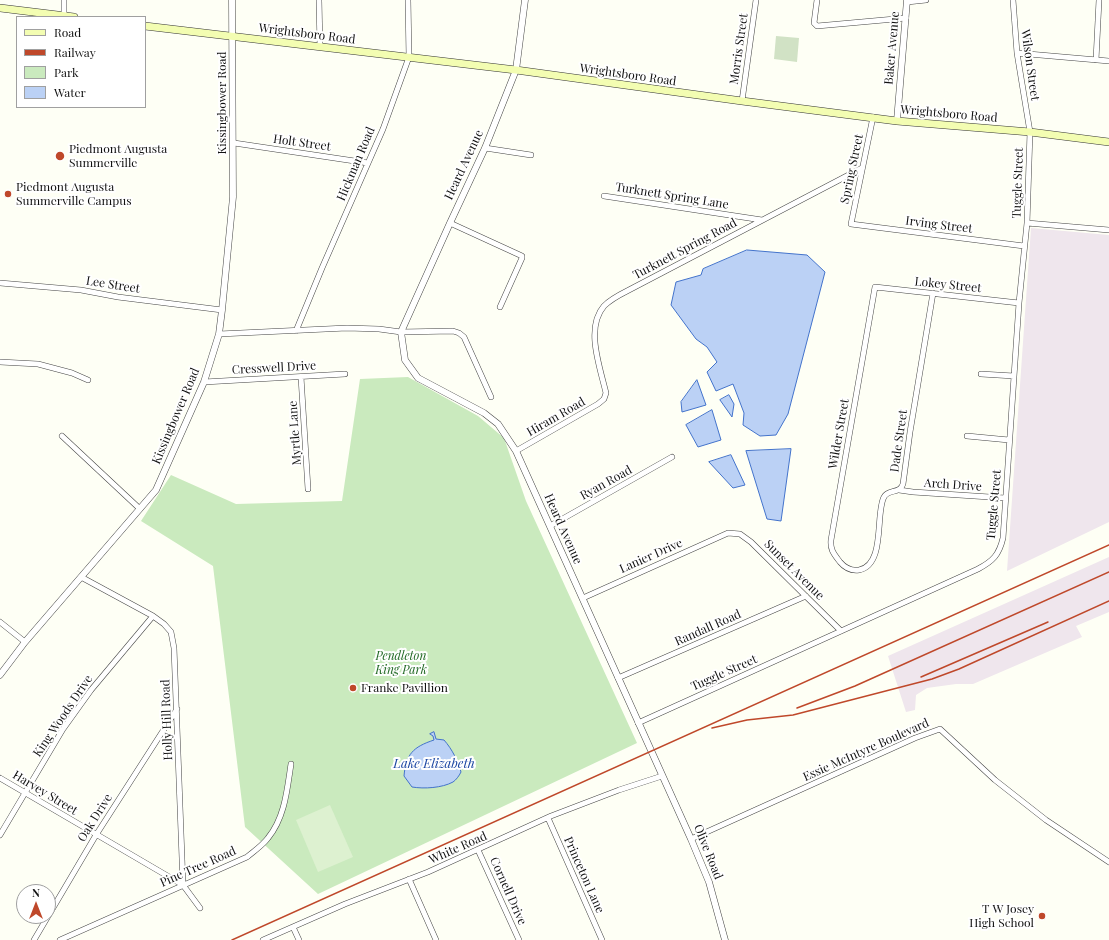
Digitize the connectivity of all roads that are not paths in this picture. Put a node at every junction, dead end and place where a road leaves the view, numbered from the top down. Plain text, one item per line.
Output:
1 (64, 0) edge
2 (232, 0) edge
3 (319, 0) edge
4 (408, 0) edge
5 (525, 0) edge
6 (756, 0) edge
7 (817, 0) edge
8 (926, 0) edge
9 (1013, 0) edge
10 (1099, 0) edge
11 (907, 1) edge
12 (0, 8) edge
13 (64, 16) joint
14 (906, 18) junction
15 (146, 26) edge
16 (233, 36) junction
17 (320, 47) junction
18 (1017, 53) junction
19 (409, 58) junction
20 (1096, 60) junction
21 (1109, 62) edge
22 (516, 70) junction
23 (742, 101) junction
24 (873, 117) junction
25 (898, 121) junction
26 (1030, 132) junction
27 (1109, 142) edge
28 (234, 143) junction
29 (486, 148) junction
30 (531, 155) dead end
31 (368, 163) junction
32 (862, 168) junction
33 (604, 196) dead end
34 (762, 220) junction
35 (450, 223) junction
36 (1027, 223) junction
37 (851, 224) joint
38 (1109, 230) edge
39 (1024, 246) junction
40 (0, 283) edge
41 (874, 287) joint
42 (933, 293) junction
43 (1018, 303) junction
44 (500, 307) dead end
45 (222, 310) junction
46 (296, 331) junction
47 (401, 332) junction
48 (219, 334) junction
49 (0, 362) edge
50 (345, 374) dead end
51 (981, 374) dead end
52 (1014, 376) junction
53 (301, 377) junction
54 (88, 380) dead end
55 (204, 382) junction
56 (491, 397) dead end
57 (604, 399) joint
58 (62, 436) dead end
59 (967, 436) dead end
60 (1009, 440) junction
61 (516, 451) junction
62 (672, 458) dead end
63 (308, 489) dead end
64 (900, 490) junction
65 (1005, 498) junction
66 (140, 509) junction
67 (550, 526) junction
68 (728, 532) joint
69 (857, 570) joint
70 (81, 577) junction
71 (806, 596) junction
72 (582, 598) junction
73 (153, 616) junction
74 (0, 622) edge
75 (841, 631) junction
76 (25, 642) junction
77 (0, 676) edge
78 (618, 678) junction
79 (177, 708) junction
80 (638, 723) junction
81 (291, 764) dead end
82 (662, 776) junction
83 (0, 778) edge
84 (25, 793) junction
85 (548, 818) junction
86 (0, 835) edge
87 (96, 835) junction
88 (691, 838) junction
89 (478, 850) junction
90 (1109, 862) edge
91 (409, 879) junction
92 (183, 885) junction
93 (200, 908) dead end
94 (293, 927) junction
95 (34, 940) edge
96 (60, 940) edge
97 (263, 940) edge
98 (299, 940) edge
99 (436, 940) edge
100 (519, 940) edge
101 (602, 940) edge
102 (725, 940) edge

1 - 13 street
2 - 16 street, Kissingbower Road
3 - 17 street
4 - 19 street, Hickman Road
5 - 22 street, Heard Avenue
6 - 23 street, Morris Street
7 - 14 street
8 - 11 street
9 - 18 street, Wilson Street
10 - 20 street
11 - 14 street, Baker Avenue
12 - 13 main road
14 - 25 street, Baker Avenue
15 - 16 main road, Wrightsboro Road
16 - 17 main road, Wrightsboro Road
16 - 28 street, Kissingbower Road
17 - 19 main road, Wrightsboro Road
18 - 20 street
18 - 26 street, Wilson Street
19 - 22 main road, Wrightsboro Road
19 - 31 street, Hickman Road
20 - 21 street
22 - 23 main road, Wrightsboro Road
22 - 29 street, Heard Avenue
23 - 24 main road, Wrightsboro Road
24 - 25 main road, Wrightsboro Road
24 - 32 street, Spring Street
25 - 26 main road, Wrightsboro Road
26 - 27 main road, Wrightsboro Road
26 - 36 street, Tuggle Street
28 - 31 street, Holt Street
28 - 45 street, Kissingbower Road
29 - 30 street
29 - 35 street, Heard Avenue
31 - 46 street, Hickman Road
32 - 34 street, Turknett Spring Road
32 - 37 street, Spring Street
33 - 34 street, Turknett Spring Lane
34 - 57 street, Turknett Spring Road
35 - 44 street
35 - 47 street, Heard Avenue
36 - 38 street
36 - 39 street, Tuggle Street
37 - 39 street, Irving Street
39 - 43 street, Tuggle Street
40 - 45 street, Lee Street
41 - 42 street, Lokey Street
41 - 69 street, Wilder Street
42 - 43 street, Lokey Street
42 - 64 street, Dade Street
43 - 52 street, Tuggle Street
45 - 48 street, Kissingbower Road
46 - 47 street
46 - 48 street
47 - 56 street
47 - 61 street, Heard Avenue
48 - 55 street, Kissingbower Road
49 - 54 street
50 - 53 street, Cresswell Drive
51 - 52 street
52 - 60 street, Tuggle Street
53 - 55 street, Cresswell Drive
53 - 63 street, Myrtle Lane
55 - 66 street, Kissingbower Road
57 - 61 street, Hiram Road
58 - 66 street
59 - 60 street
60 - 65 street, Tuggle Street
61 - 67 street, Heard Avenue
62 - 67 street, Ryan Road
64 - 65 street, Arch Drive
64 - 69 street, Dade Street
65 - 75 street, Tuggle Street
66 - 70 street, Kissingbower Road
67 - 72 street, Heard Avenue
68 - 71 street, Sunset Avenue
68 - 72 street, Lanier Drive
70 - 73 street, Holly Hill Road
70 - 76 street, Kissingbower Road
71 - 75 street, Sunset Avenue
71 - 78 street, Randall Road
72 - 78 street, Heard Avenue
73 - 79 street, Holly Hill Road
73 - 84 street, King Woods Drive
74 - 76 street
75 - 80 street, Tuggle Street
76 - 77 street, Kissingbower Road
78 - 80 street, Heard Avenue
79 - 87 street, Oak Drive
79 - 92 street, Holly Hill Road
80 - 82 street, Heard Avenue
81 - 92 street, Pine Tree Road
82 - 85 street, White Road
82 - 88 street, Olive Road
83 - 84 street, Harvey Street
84 - 86 street, King Woods Drive
84 - 87 street, Harvey Street
85 - 89 street, White Road
85 - 101 street, Princeton Lane
87 - 92 street, Harvey Street
87 - 95 street, Oak Drive
88 - 90 street, Essie McIntyre Boulevard
88 - 102 street, Olive Road
89 - 91 street, White Road
89 - 100 street, Cornell Drive
91 - 94 street, White Road
91 - 99 street
92 - 93 street
92 - 96 street, Pine Tree Road
94 - 97 street, White Road
94 - 98 street

